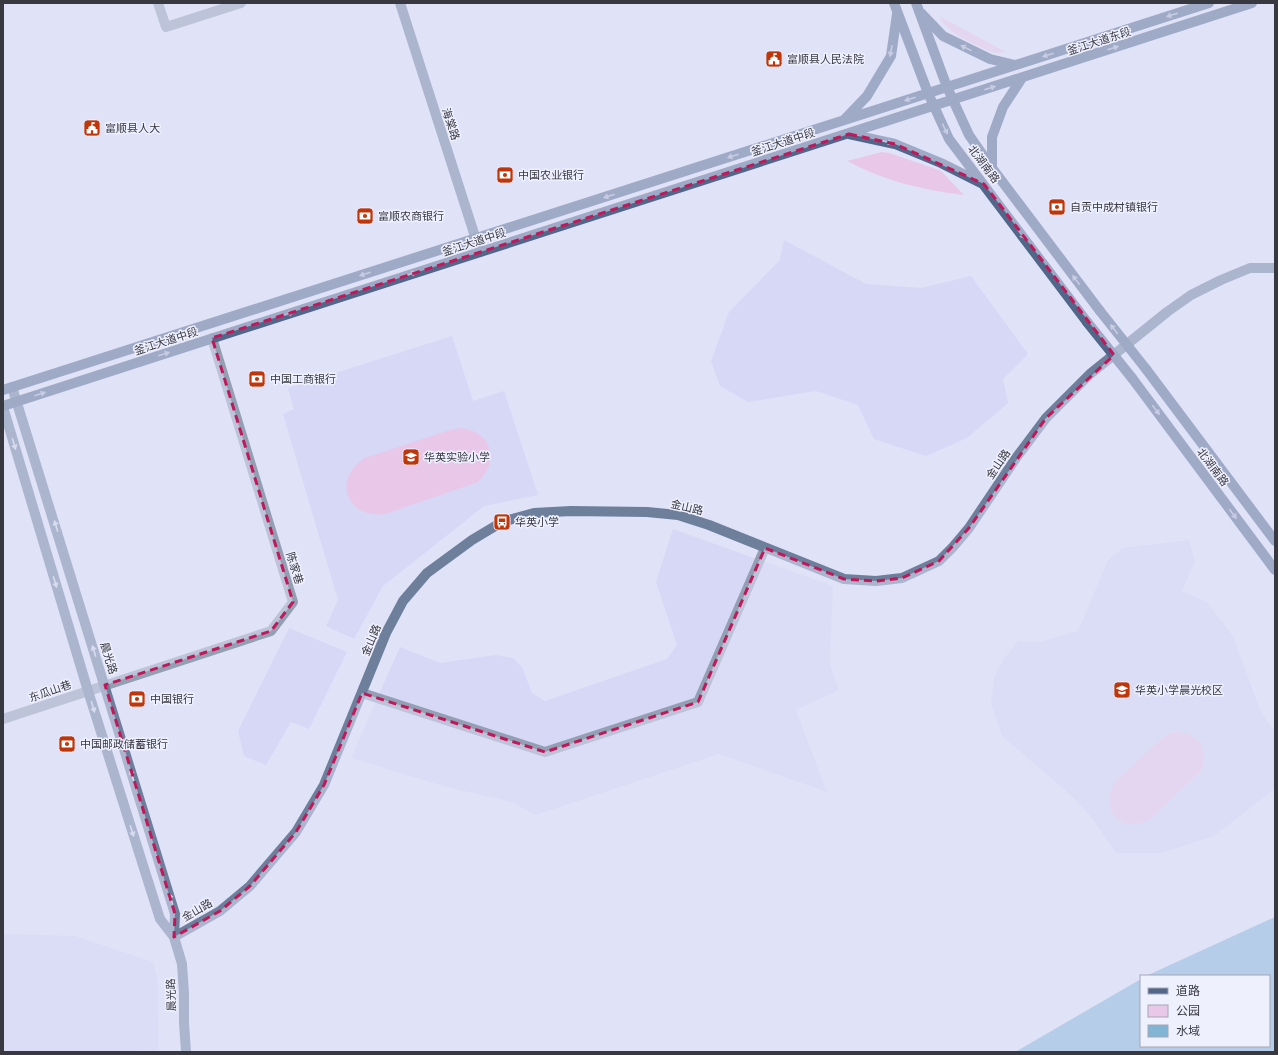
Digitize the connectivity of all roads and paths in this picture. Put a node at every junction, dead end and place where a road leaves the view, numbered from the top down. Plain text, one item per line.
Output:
1 (158, 3) edge
2 (241, 3) edge
3 (400, 3) edge
4 (1209, 3) edge
5 (1252, 3) edge
6 (917, 7) edge
7 (895, 8) edge
8 (1016, 65) junction
9 (1022, 78) junction
10 (947, 87) junction
11 (928, 93) junction
12 (953, 100) junction
13 (934, 106) junction
14 (843, 120) junction
15 (849, 134) junction
16 (992, 168) junction
17 (984, 184) junction
18 (475, 238) junction
19 (480, 252) junction
20 (1275, 268) edge
21 (212, 338) junction
22 (8, 389) edge
23 (17, 401) junction
24 (3, 406) edge
25 (1275, 541) edge
26 (765, 548) junction
27 (1275, 570) edge
28 (105, 685) junction
29 (88, 691) junction
30 (362, 693) junction
31 (3, 720) edge
32 (174, 937) junction
33 (186, 1052) edge

1 - 2 street
3 - 18 street, 海棠路
4 -> 8 main road, 釜江大道东段
9 -> 5 main road, 釜江大道东段
8 -> 6 main road
6 - 10 main road, 北湖南路
7 - 11 main road, 北湖南路
7 -> 14 main road
8 - 10 main road, 釜江大道东段
12 -> 9 main road, 釜江大道东段
9 - 16 main road
10 - 11 main road, 釜江大道中段
10 - 12 main road, 北湖南路
11 - 13 main road, 北湖南路
11 -> 14 main road, 釜江大道中段
12 - 13 main road, 釜江大道中段
12 - 16 main road, 北湖南路
13 - 15 main road, 釜江大道中段
13 -> 17 main road, 北湖南路
14 -> 18 main road, 釜江大道中段
15 -> 17 main road
15 - 19 main road, 釜江大道中段
25 -> 16 main road, 北湖南路, bridge
17 -> 27 main road, 北湖南路, bridge
18 - 19 street, 海棠路
18 -> 22 main road, 釜江大道中段
21 -> 19 main road, 釜江大道中段
20 - 26 street, 金山路
23 -> 21 main road, 釜江大道中段
21 - 28 street, 陈家巷
22 - 23 street, 晨光路
23 - 24 main road, 釜江大道中段
28 -> 23 street, 晨光路
24 -> 29 street, 晨光路
26 - 30 street, 金山路
26 - 30 street
28 - 29 street, 东瓜山巷
32 -> 28 street, 晨光路
29 - 31 street, 东瓜山巷
29 -> 32 street, 晨光路
30 - 32 street, 金山路
32 - 33 street, 晨光路

